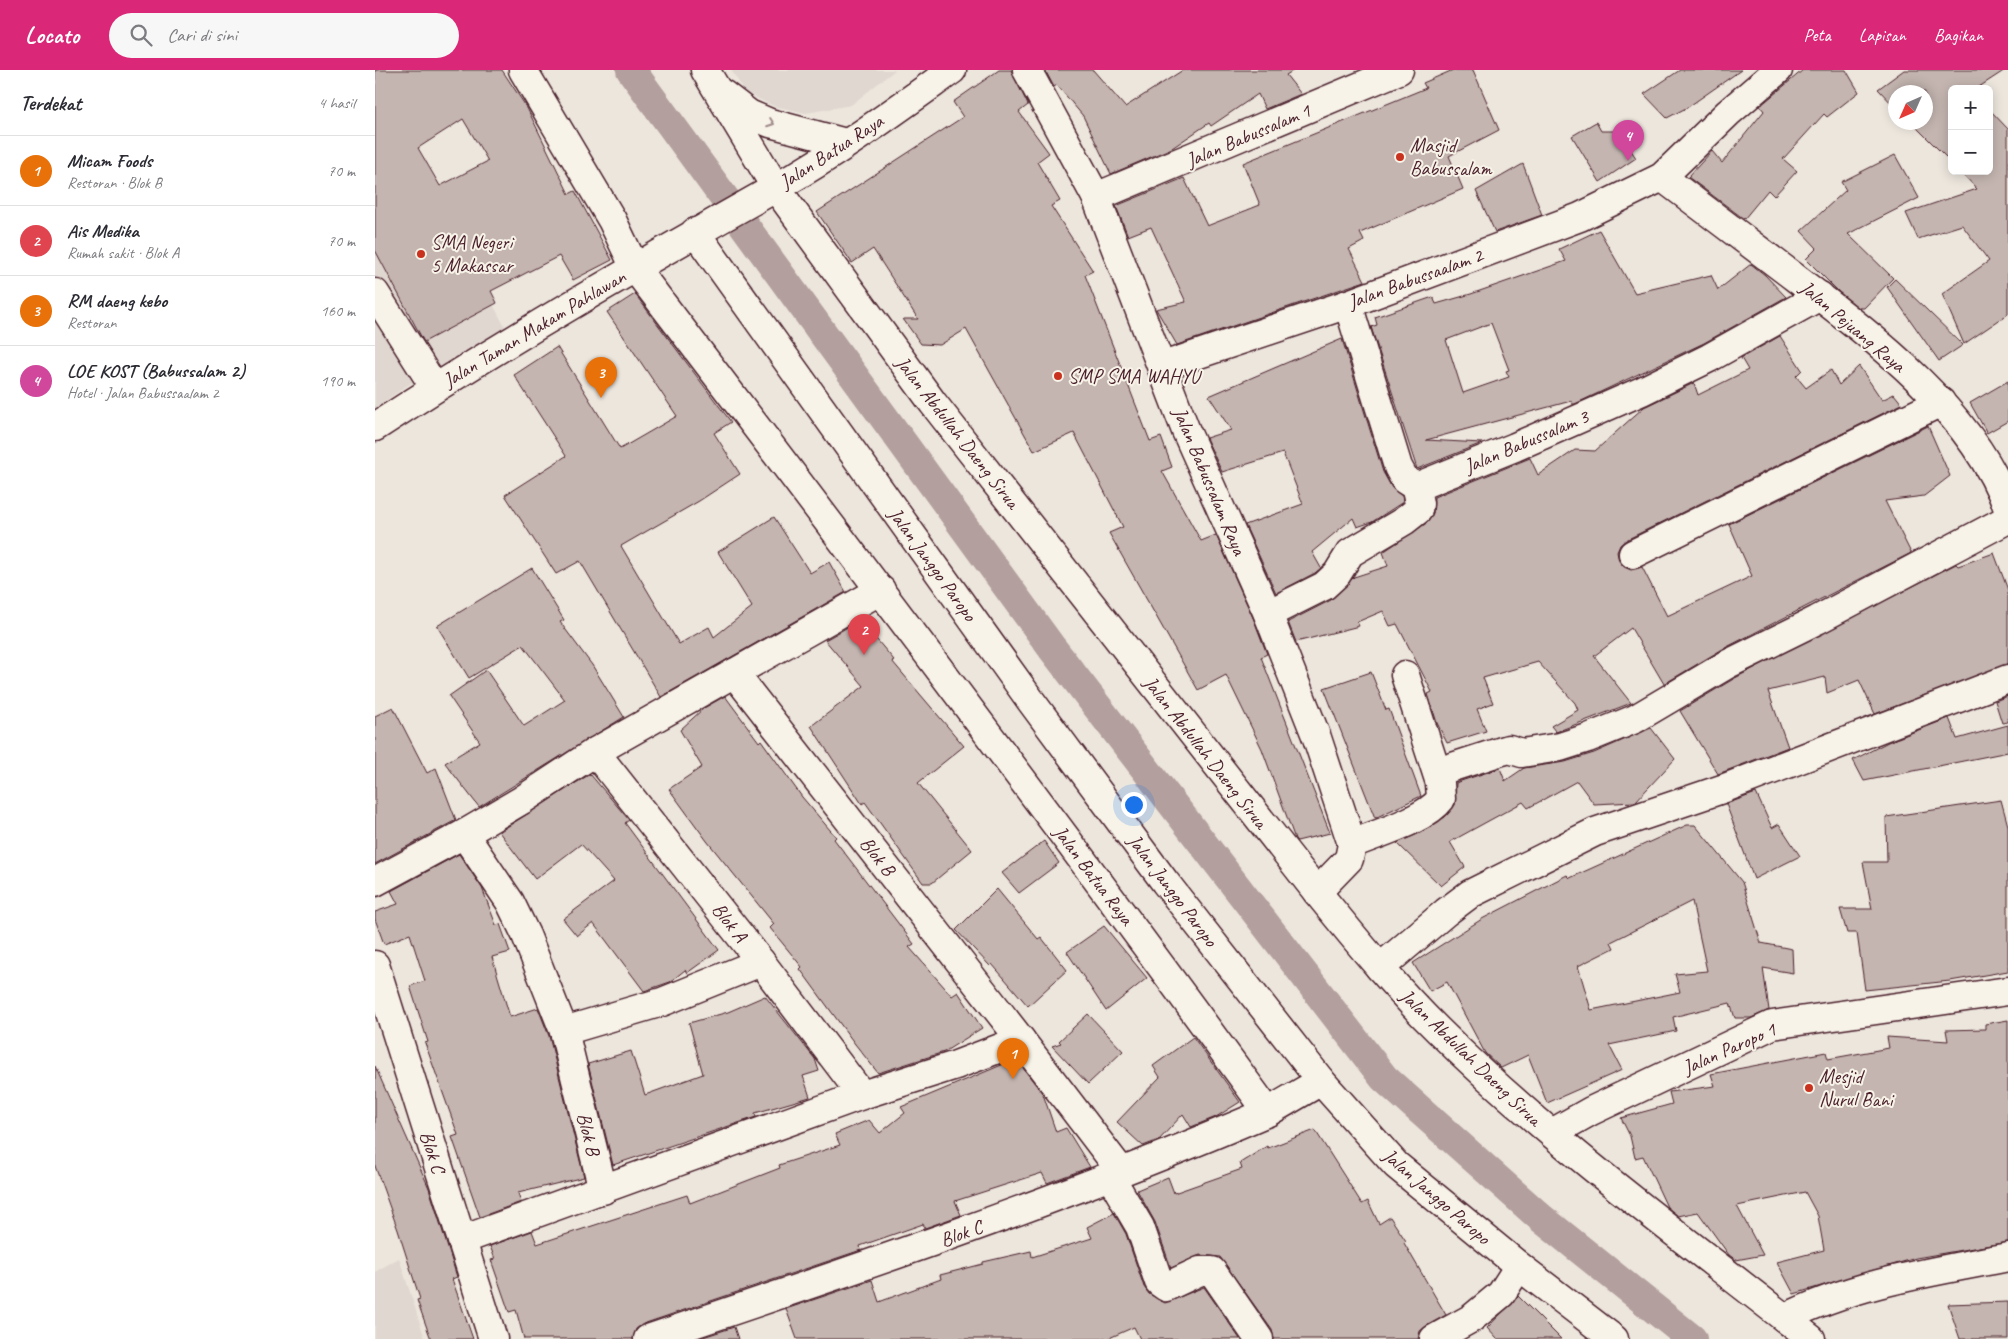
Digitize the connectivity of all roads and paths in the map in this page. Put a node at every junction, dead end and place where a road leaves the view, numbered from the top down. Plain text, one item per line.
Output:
1 (523, 70) edge
2 (952, 70) edge
3 (1027, 70) edge
4 (1399, 70) edge
5 (1778, 70) edge
6 (710, 79) edge
7 (846, 143) junction
8 (1662, 177) junction
9 (769, 192) junction
10 (1096, 197) junction
11 (701, 229) junction
12 (635, 268) junction
13 (375, 294) edge
14 (1820, 296) junction
15 (1348, 304) junction
16 (1163, 366) junction
17 (435, 388) junction
18 (1941, 402) junction
19 (375, 427) edge
20 (1415, 487) junction
21 (2008, 509) edge
22 (2008, 520) edge
23 (1633, 554) dead end
24 (881, 590) junction
25 (1268, 614) junction
26 (734, 673) junction
27 (1405, 675) dead end
28 (2008, 679) edge
29 (595, 752) junction
30 (1437, 772) junction
31 (463, 834) junction
32 (1353, 844) junction
33 (375, 882) edge
34 (1317, 892) junction
35 (761, 962) junction
36 (375, 965) edge
37 (1380, 968) junction
38 (2008, 991) edge
39 (564, 1031) junction
40 (1021, 1040) junction
41 (1321, 1081) junction
42 (862, 1095) junction
43 (1268, 1112) junction
44 (1552, 1133) junction
45 (1115, 1173) junction
46 (603, 1190) junction
47 (462, 1240) junction
48 (2008, 1257) edge
49 (1519, 1266) junction
50 (1785, 1318) junction
51 (493, 1339) edge
52 (648, 1339) edge
53 (1259, 1339) edge
54 (1434, 1339) edge
55 (1614, 1339) edge
56 (1811, 1339) edge

1 - 12 street, Jalan Batua Raya
2 - 7 street, Jalan Batua Raya
3 - 10 street, Jalan Babussalam Raya
4 - 10 street, Jalan Babussalam 1
5 - 8 street, Jalan Babussaalam 2
6 -> 7 street
6 - 9 street, Jalan Abdullah Daeng Sirua
7 - 9 street, Jalan Batua Raya
8 - 14 street, Jalan Pejuang Raya
8 - 15 street, Jalan Babussaalam 2
9 - 11 street, Jalan Batua Raya
9 - 34 street, Jalan Abdullah Daeng Sirua
10 - 16 street, Jalan Babussalam Raya
11 - 12 street, Jalan Taman Makam Pahlawan
11 - 41 street, Jalan Janggo Paropo
12 - 17 street, Jalan Taman Makam Pahlawan
12 - 24 street, Jalan Batua Raya
13 - 17 street
14 - 18 street, Jalan Pejuang Raya
14 - 20 street, Jalan Babussalam 3
15 - 16 street, Jalan Babussaalam 2
15 - 20 street
16 - 25 street, Jalan Babussalam Raya
17 - 19 street, Jalan Taman Makam Pahlawan
18 - 21 street, Jalan Pejuang Raya
18 - 23 street
20 - 25 street
22 - 30 street
24 - 26 street
24 - 43 street, Jalan Batua Raya
25 - 32 street, Jalan Babussalam Raya
26 - 29 street
26 - 40 street, Blok B
27 - 30 street
28 - 37 street
29 - 31 street
29 - 35 street, Blok A
30 - 32 street
31 - 33 street
31 - 39 street, Blok B
32 - 34 street
34 - 37 street, Jalan Abdullah Daeng Sirua
35 - 39 street
35 - 42 street, Blok A
36 - 47 street, Blok C
37 - 44 street, Jalan Abdullah Daeng Sirua
38 - 44 street, Jalan Paropo 1
39 - 46 street, Blok B
40 - 42 street
40 - 45 street, Blok B
41 - 43 street
41 - 49 street, Jalan Janggo Paropo
42 - 46 street
43 - 45 street, Blok C
44 - 50 street, Jalan Abdullah Daeng Sirua
45 - 52 street, Blok C
45 - 53 street, Blok B
46 - 47 street
47 - 51 street, Blok C
48 - 50 street
49 - 54 street
49 - 55 street, Jalan Janggo Paropo
50 - 56 street, Jalan Abdullah Daeng Sirua

